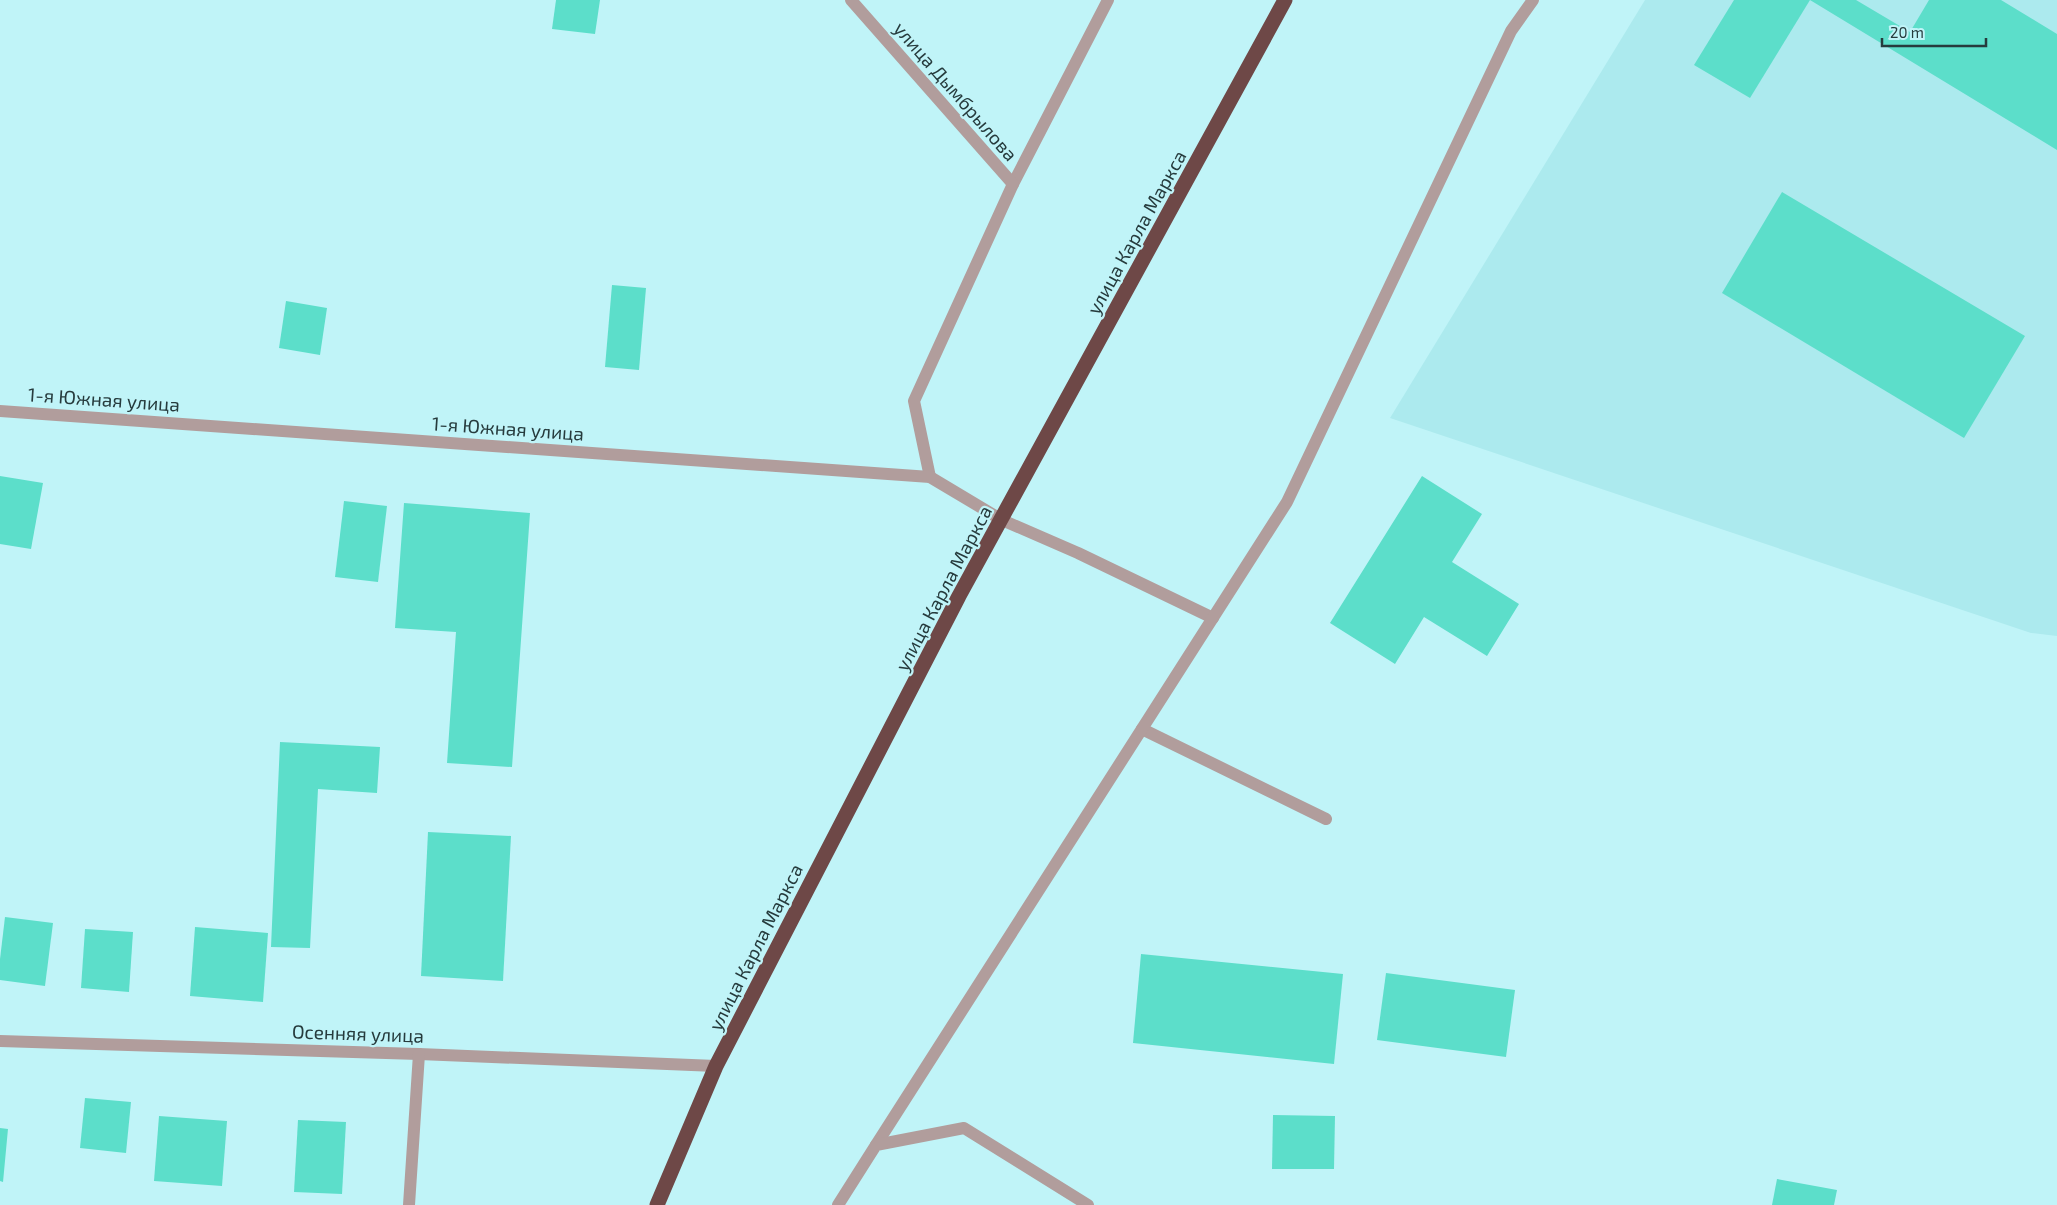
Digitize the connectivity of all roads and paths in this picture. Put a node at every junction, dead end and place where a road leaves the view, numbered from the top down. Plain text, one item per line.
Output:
1 (851, 0) edge
2 (1108, 0) edge
3 (1285, 0) edge
4 (1533, 0) edge
5 (1013, 184) junction
6 (0, 411) edge
7 (930, 477) junction
8 (1002, 520) junction
9 (1213, 618) junction
10 (1142, 729) junction
11 (1326, 819) dead end
12 (0, 1042) edge
13 (420, 1054) junction
14 (716, 1066) junction
15 (876, 1145) junction
16 (409, 1205) edge
17 (657, 1205) edge
18 (838, 1205) edge
19 (1088, 1205) edge

1 - 5 street, улица Дымбрылова
2 - 5 street
3 - 8 highway, улица Карла Маркса
4 - 9 street
5 - 7 street
6 - 7 street, 1-я Южная улица
7 - 8 street, 1-я Южная улица
8 - 9 street, 1-я Южная улица
8 - 14 highway, улица Карла Маркса
9 - 10 street
10 - 11 street
10 - 15 street
12 - 13 street, Осенняя улица
13 - 14 street, Осенняя улица
13 - 16 street
14 - 17 highway, улица Карла Маркса
15 - 18 street
15 - 19 street

